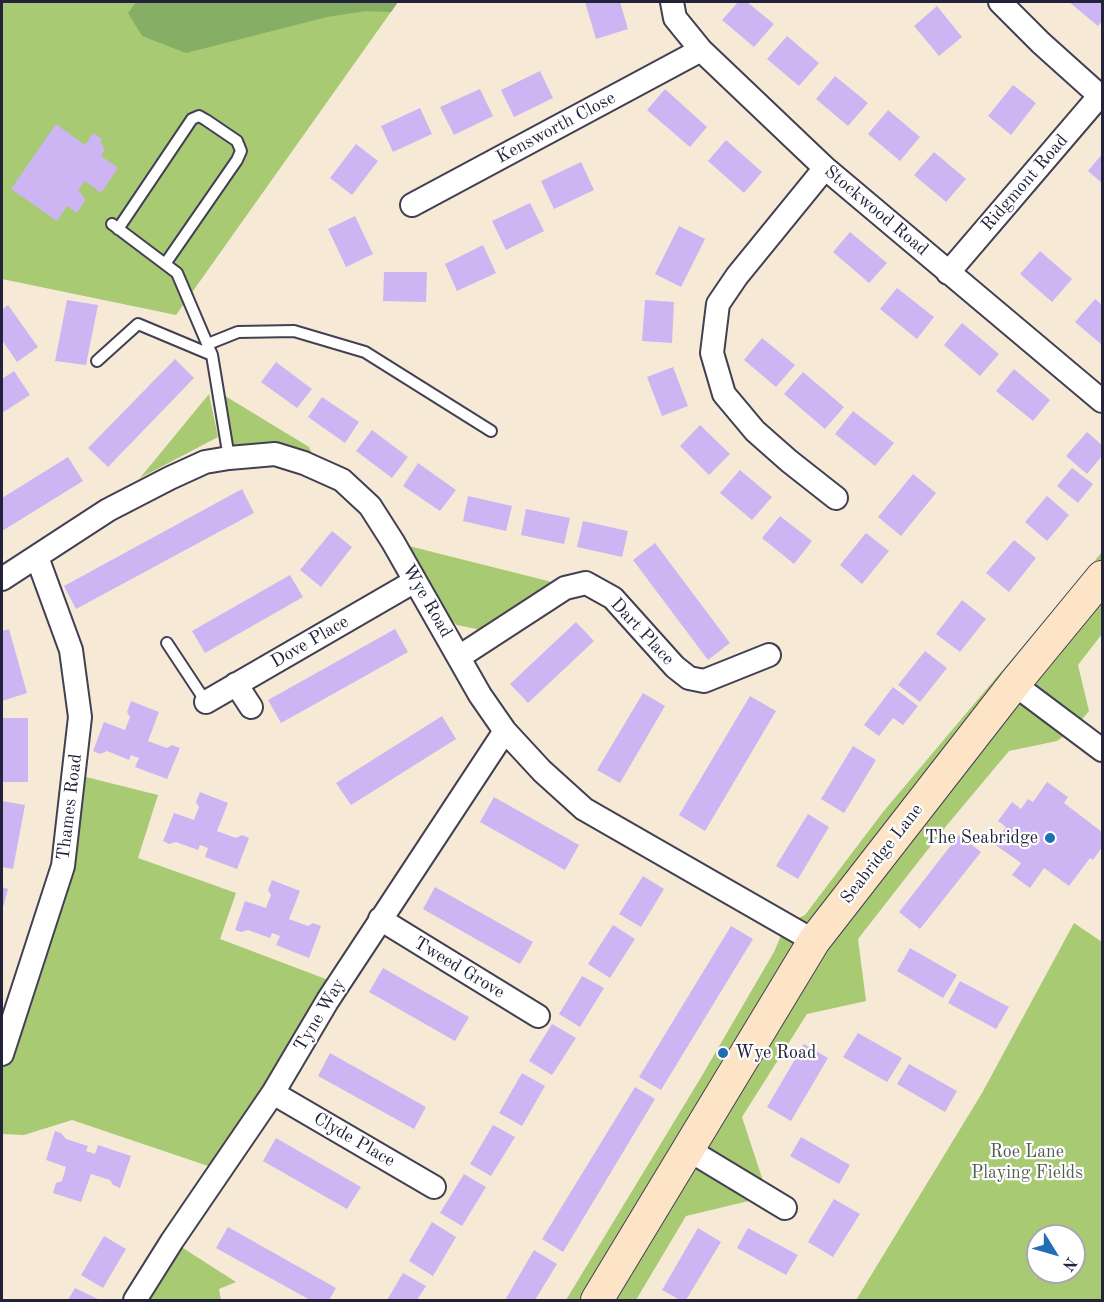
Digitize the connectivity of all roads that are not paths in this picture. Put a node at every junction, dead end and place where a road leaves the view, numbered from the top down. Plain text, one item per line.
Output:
1 (672, 2) edge
2 (1000, 2) edge
3 (701, 50) junction
4 (1101, 95) edge
5 (825, 168) junction
6 (411, 206) dead end
7 (165, 264) junction
8 (948, 273) junction
9 (208, 344) junction
10 (212, 355) junction
11 (97, 361) dead end
12 (1102, 401) edge
13 (491, 431) dead end
14 (229, 458) junction
15 (836, 498) dead end
16 (37, 557) junction
17 (1102, 577) edge
18 (2, 579) edge
19 (415, 581) junction
20 (167, 644) dead end
21 (770, 655) dead end
22 (459, 657) junction
23 (236, 684) junction
24 (1014, 684) junction
25 (206, 702) joint
26 (251, 707) dead end
27 (506, 731) junction
28 (1102, 750) edge
29 (380, 919) junction
30 (814, 941) junction
31 (538, 1016) dead end
32 (2, 1054) edge
33 (273, 1092) junction
34 (689, 1150) junction
35 (434, 1187) dead end
36 (785, 1208) dead end
37 (135, 1300) edge
38 (597, 1300) edge

1 - 3 street, Stockwood Road
2 - 4 street
3 - 5 street, Stockwood Road
3 - 6 street, Kensworth Close
4 - 8 street, Ridgmont Road
5 - 8 street, Stockwood Road
5 - 15 street
7 - 7 lane
7 - 9 lane
8 - 12 street, Stockwood Road
9 - 10 lane
9 - 13 lane
10 - 11 lane
10 - 14 lane
14 - 16 street, Wye Road
14 - 19 street, Wye Road
16 - 18 street, Wye Road
16 - 32 street, Thames Road
17 - 24 street, Seabridge Lane
19 - 22 street, Wye Road
19 - 23 street, Dove Place
20 - 25 lane
21 - 22 street, Dart Place
22 - 27 street, Wye Road
23 - 25 street, Dove Place
23 - 26 street
24 - 28 street
24 - 30 street, Seabridge Lane
27 - 29 street, Tyne Way
27 - 30 street, Wye Road
29 - 31 street, Tweed Grove
29 - 33 street, Tyne Way
30 - 34 street, Seabridge Lane
33 - 35 street, Clyde Place
33 - 37 street, Tyne Way
34 - 36 street
34 - 38 street, Seabridge Lane

